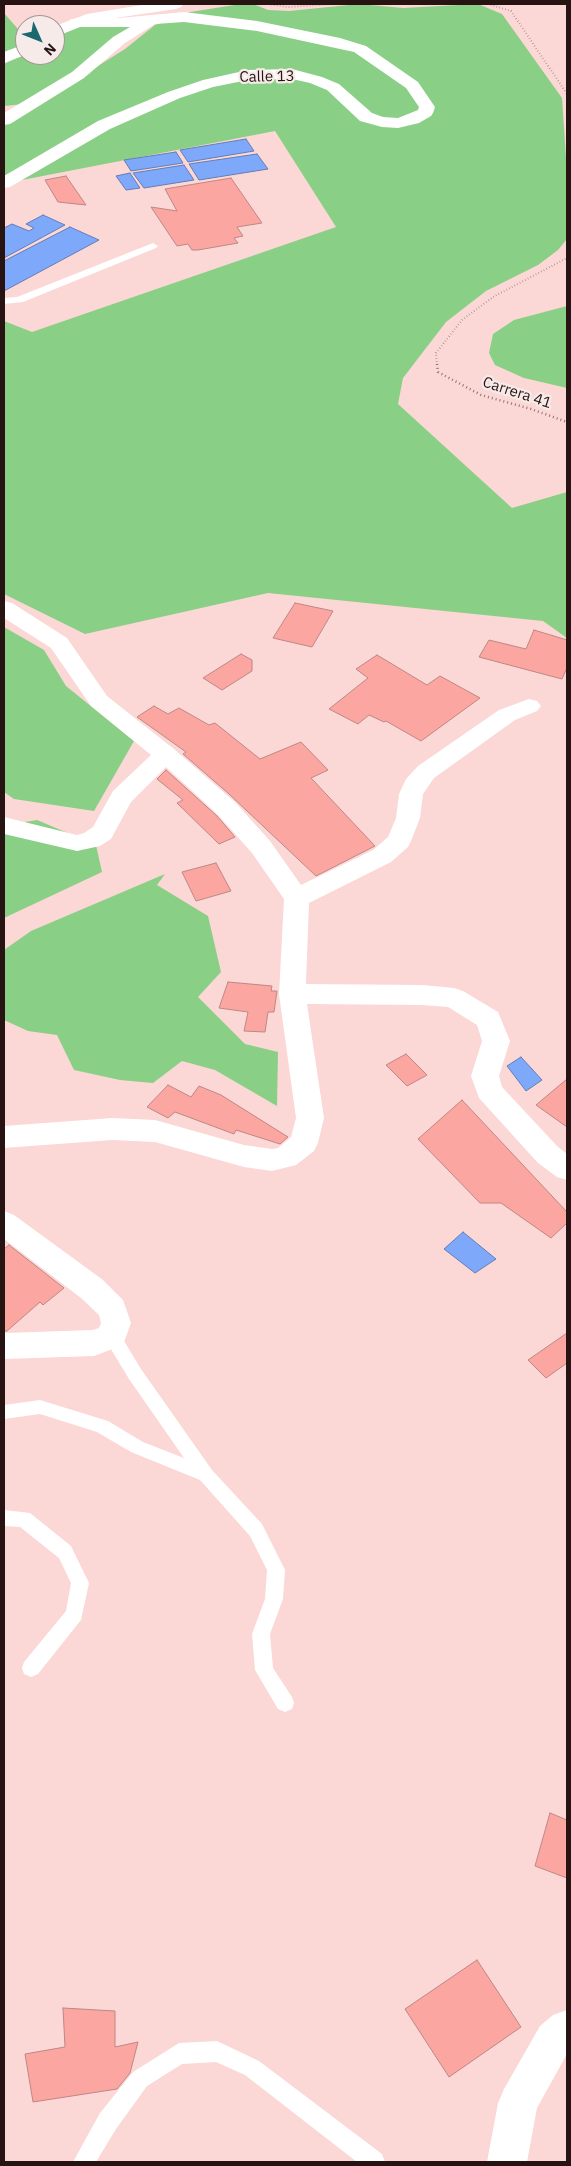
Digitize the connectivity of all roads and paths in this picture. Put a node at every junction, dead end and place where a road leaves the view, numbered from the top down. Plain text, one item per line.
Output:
1 (176, 4) edge
2 (268, 4) edge
3 (332, 4) edge
4 (396, 4) edge
5 (412, 4) edge
6 (488, 4) edge
7 (155, 19) junction
8 (76, 22) junction
9 (65, 27) edge
10 (567, 94) edge
11 (4, 120) edge
12 (4, 182) edge
13 (153, 246) dead end
14 (567, 258) edge
15 (4, 301) edge
16 (567, 422) edge
17 (4, 608) edge
18 (529, 706) dead end
19 (166, 754) junction
20 (4, 825) edge
21 (297, 898) junction
22 (292, 994) junction
23 (4, 1136) edge
24 (567, 1169) edge
25 (4, 1224) edge
26 (112, 1336) junction
27 (4, 1346) edge
28 (4, 1412) edge
29 (206, 1475) junction
30 (4, 1518) edge
31 (31, 1668) dead end
32 (284, 1703) dead end
33 (567, 2028) edge
34 (84, 2162) edge
35 (374, 2162) edge
36 (507, 2162) edge

1 - 8 main road
2 - 3 path
4 - 5 path
6 - 10 path
7 - 8 main road, Calle 13
7 - 11 main road
7 - 12 main road, Calle 13
8 - 9 main road
13 - 15 lane
14 - 16 path, Carrera 41
17 - 19 main road
18 - 21 main road
19 - 20 main road
19 - 21 main road
21 - 22 main road
22 - 23 main road
22 - 24 main road
25 - 26 main road
26 - 27 main road
26 - 29 lane
28 - 29 lane
29 - 32 lane
30 - 31 lane
33 - 36 main road
34 - 35 lane

